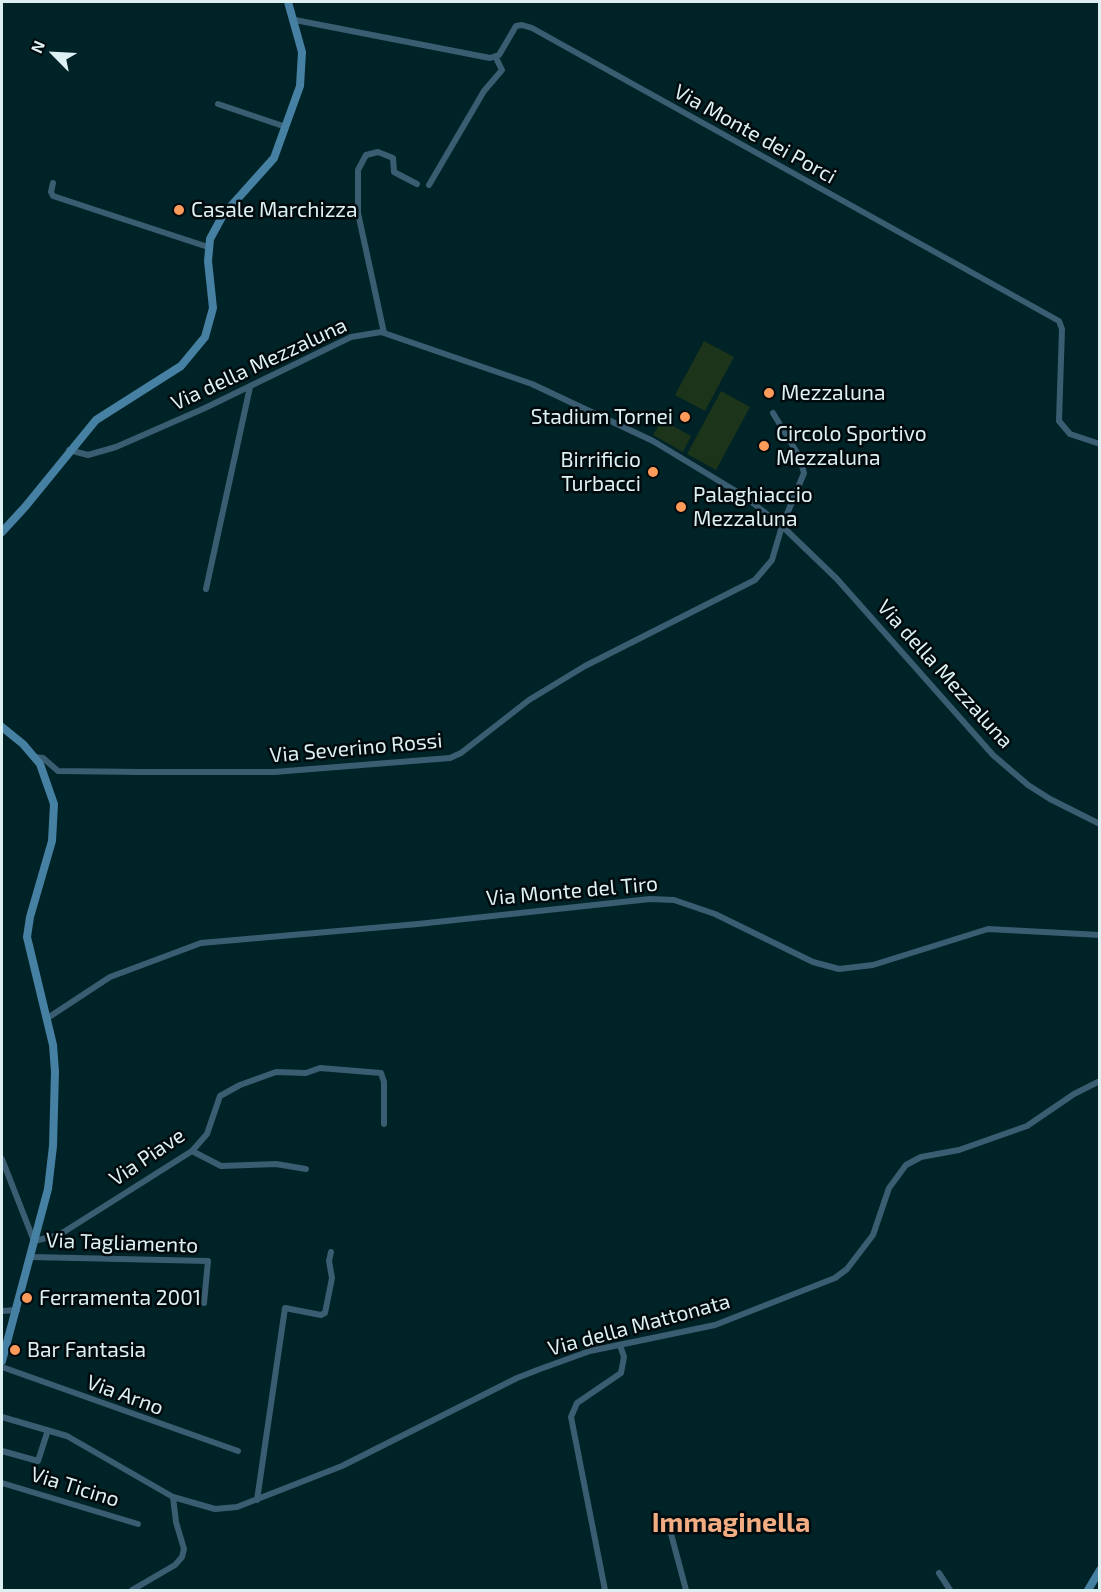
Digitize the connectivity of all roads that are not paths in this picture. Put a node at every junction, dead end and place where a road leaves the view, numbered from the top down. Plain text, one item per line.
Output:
1 (288, 2) edge
2 (295, 20) junction
3 (496, 58) junction
4 (218, 104) dead end
5 (286, 127) junction
6 (53, 183) dead end
7 (417, 184) dead end
8 (429, 185) dead end
9 (208, 247) junction
10 (384, 333) junction
11 (250, 387) junction
12 (773, 413) dead end
13 (1100, 444) edge
14 (69, 450) junction
15 (782, 526) junction
16 (2, 532) edge
17 (206, 589) dead end
18 (2, 727) edge
19 (34, 757) junction
20 (1100, 824) edge
21 (1100, 935) edge
22 (46, 1019) junction
23 (1100, 1081) edge
24 (384, 1124) dead end
25 (192, 1151) junction
26 (2, 1159) edge
27 (306, 1169) dead end
28 (34, 1242) junction
29 (331, 1252) dead end
30 (31, 1257) junction
31 (204, 1303) dead end
32 (17, 1310) junction
33 (2, 1311) edge
34 (620, 1345) junction
35 (2, 1361) edge
36 (2, 1367) edge
37 (2, 1417) edge
38 (48, 1430) junction
39 (2, 1451) edge
40 (238, 1451) dead end
41 (2, 1483) edge
42 (173, 1497) junction
43 (257, 1500) junction
44 (138, 1524) dead end
45 (670, 1530) dead end
46 (1100, 1570) edge
47 (939, 1573) dead end
48 (132, 1590) edge
49 (605, 1590) edge
50 (686, 1590) edge
51 (950, 1590) edge
52 (1088, 1590) edge

1 - 2 street
2 - 3 street
2 - 5 street
3 - 8 street
3 - 13 street, Via Monte dei Porci
4 - 5 street
5 - 9 street
6 - 9 street
7 - 10 street
9 - 14 street
10 - 11 street, Via della Mezzaluna
10 - 15 street, Via della Mezzaluna
11 - 14 street, Via della Mezzaluna
11 - 17 street
12 - 15 street
14 - 16 street
15 - 19 street, Via Severino Rossi
15 - 20 street, Via della Mezzaluna
18 - 19 street
19 - 22 street
21 - 22 street, Via Monte del Tiro
22 - 28 street
23 - 34 street, Via della Mattonata
24 - 25 street, Via Piave
25 - 27 street
25 - 28 street, Via Piave
26 - 28 street
28 - 30 street
29 - 43 street
30 - 31 street, Via Tagliamento
30 - 32 street
32 - 33 street
32 - 35 street
34 - 43 street, Via della Mattonata
34 - 49 street
36 - 40 street, Via Arno
37 - 38 street, Via della Mattonata
38 - 39 street
38 - 42 street, Via della Mattonata
41 - 44 street, Via Ticino
42 - 43 street, Via della Mattonata
42 - 48 street
45 - 50 street
46 - 52 street
47 - 51 street

